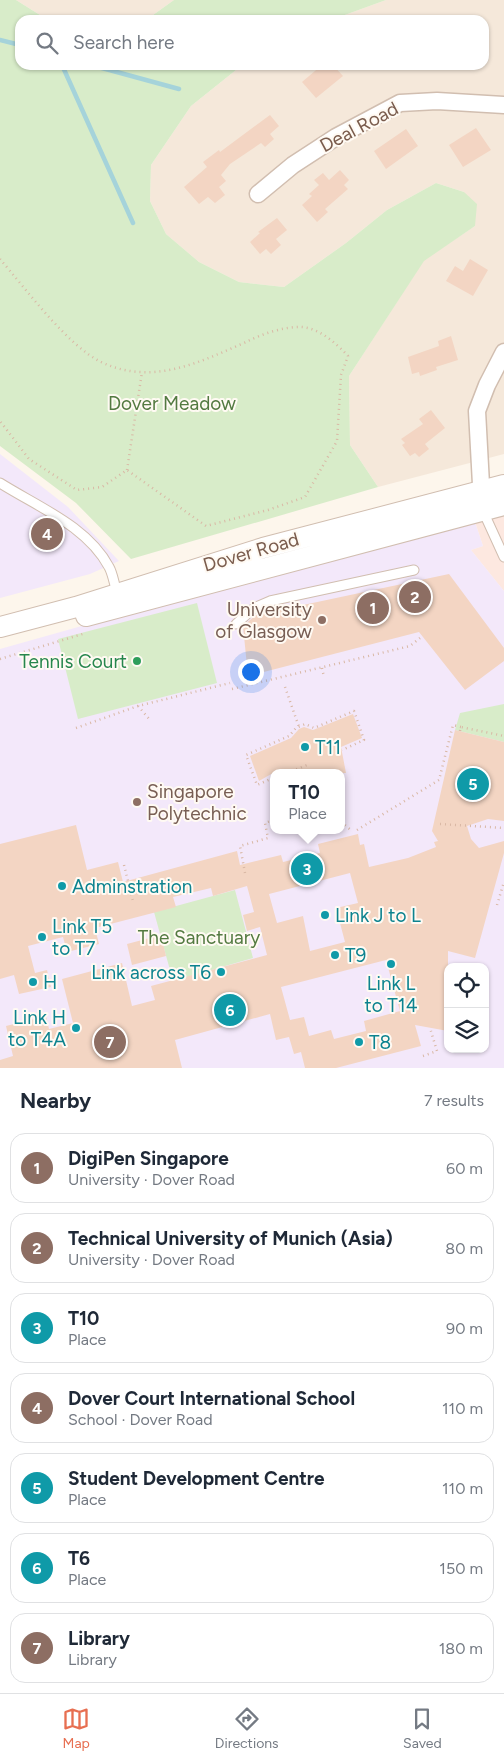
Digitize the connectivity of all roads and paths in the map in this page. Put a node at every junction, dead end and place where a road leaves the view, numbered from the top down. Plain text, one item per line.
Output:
1 (504, 106) edge
2 (258, 194) dead end
3 (0, 259) edge
4 (504, 352) edge
5 (142, 372) junction
6 (0, 422) edge
7 (127, 470) junction
8 (0, 483) edge
9 (504, 485) edge
10 (480, 491) junction
11 (504, 504) edge
12 (483, 510) junction
13 (504, 557) edge
14 (414, 570) dead end
15 (117, 592) junction
16 (107, 610) junction
17 (236, 624) dead end
18 (0, 627) edge
19 (420, 638) dead end
20 (0, 642) edge
21 (322, 668) junction
22 (324, 677) dead end
23 (230, 683) dead end
24 (285, 688) dead end
25 (232, 689) dead end
26 (138, 706) junction
27 (151, 721) dead end
28 (460, 726) junction
29 (299, 727) junction
30 (76, 728) dead end
31 (460, 731) dead end
32 (504, 736) edge
33 (342, 750) dead end
34 (308, 765) dead end
35 (298, 769) edge
36 (270, 779) edge
37 (270, 821) edge
38 (440, 824) dead end
39 (345, 825) edge
40 (504, 828) edge
41 (357, 830) dead end
42 (352, 831) dead end
43 (124, 865) dead end
44 (245, 874) dead end
45 (504, 882) edge
46 (133, 901) dead end
47 (497, 905) dead end
48 (430, 1028) dead end
49 (423, 1056) dead end

1 - 2 street, Deal Road
3 - 5 path
4 - 10 street
5 - 7 path
5 - 7 path
6 - 7 path
8 - 15 lane
9 - 10 street, Dover Road
10 - 12 street
10 - 15 street, Dover Road
11 - 12 street, Dover Road
12 - 13 lane
12 - 16 street, Dover Road
14 - 17 lane
15 - 16 lane
15 - 18 street, Dover Road
16 - 20 street, Dover Road
19 - 21 path
21 - 22 path
21 - 25 path
23 - 26 path
24 - 29 path
26 - 27 path
26 - 30 path
28 - 31 path
28 - 32 path
28 - 41 path
29 - 33 path
29 - 36 path
34 - 35 path
37 - 44 path
38 - 40 path
39 - 42 path
43 - 46 path
45 - 47 path
48 - 49 path

